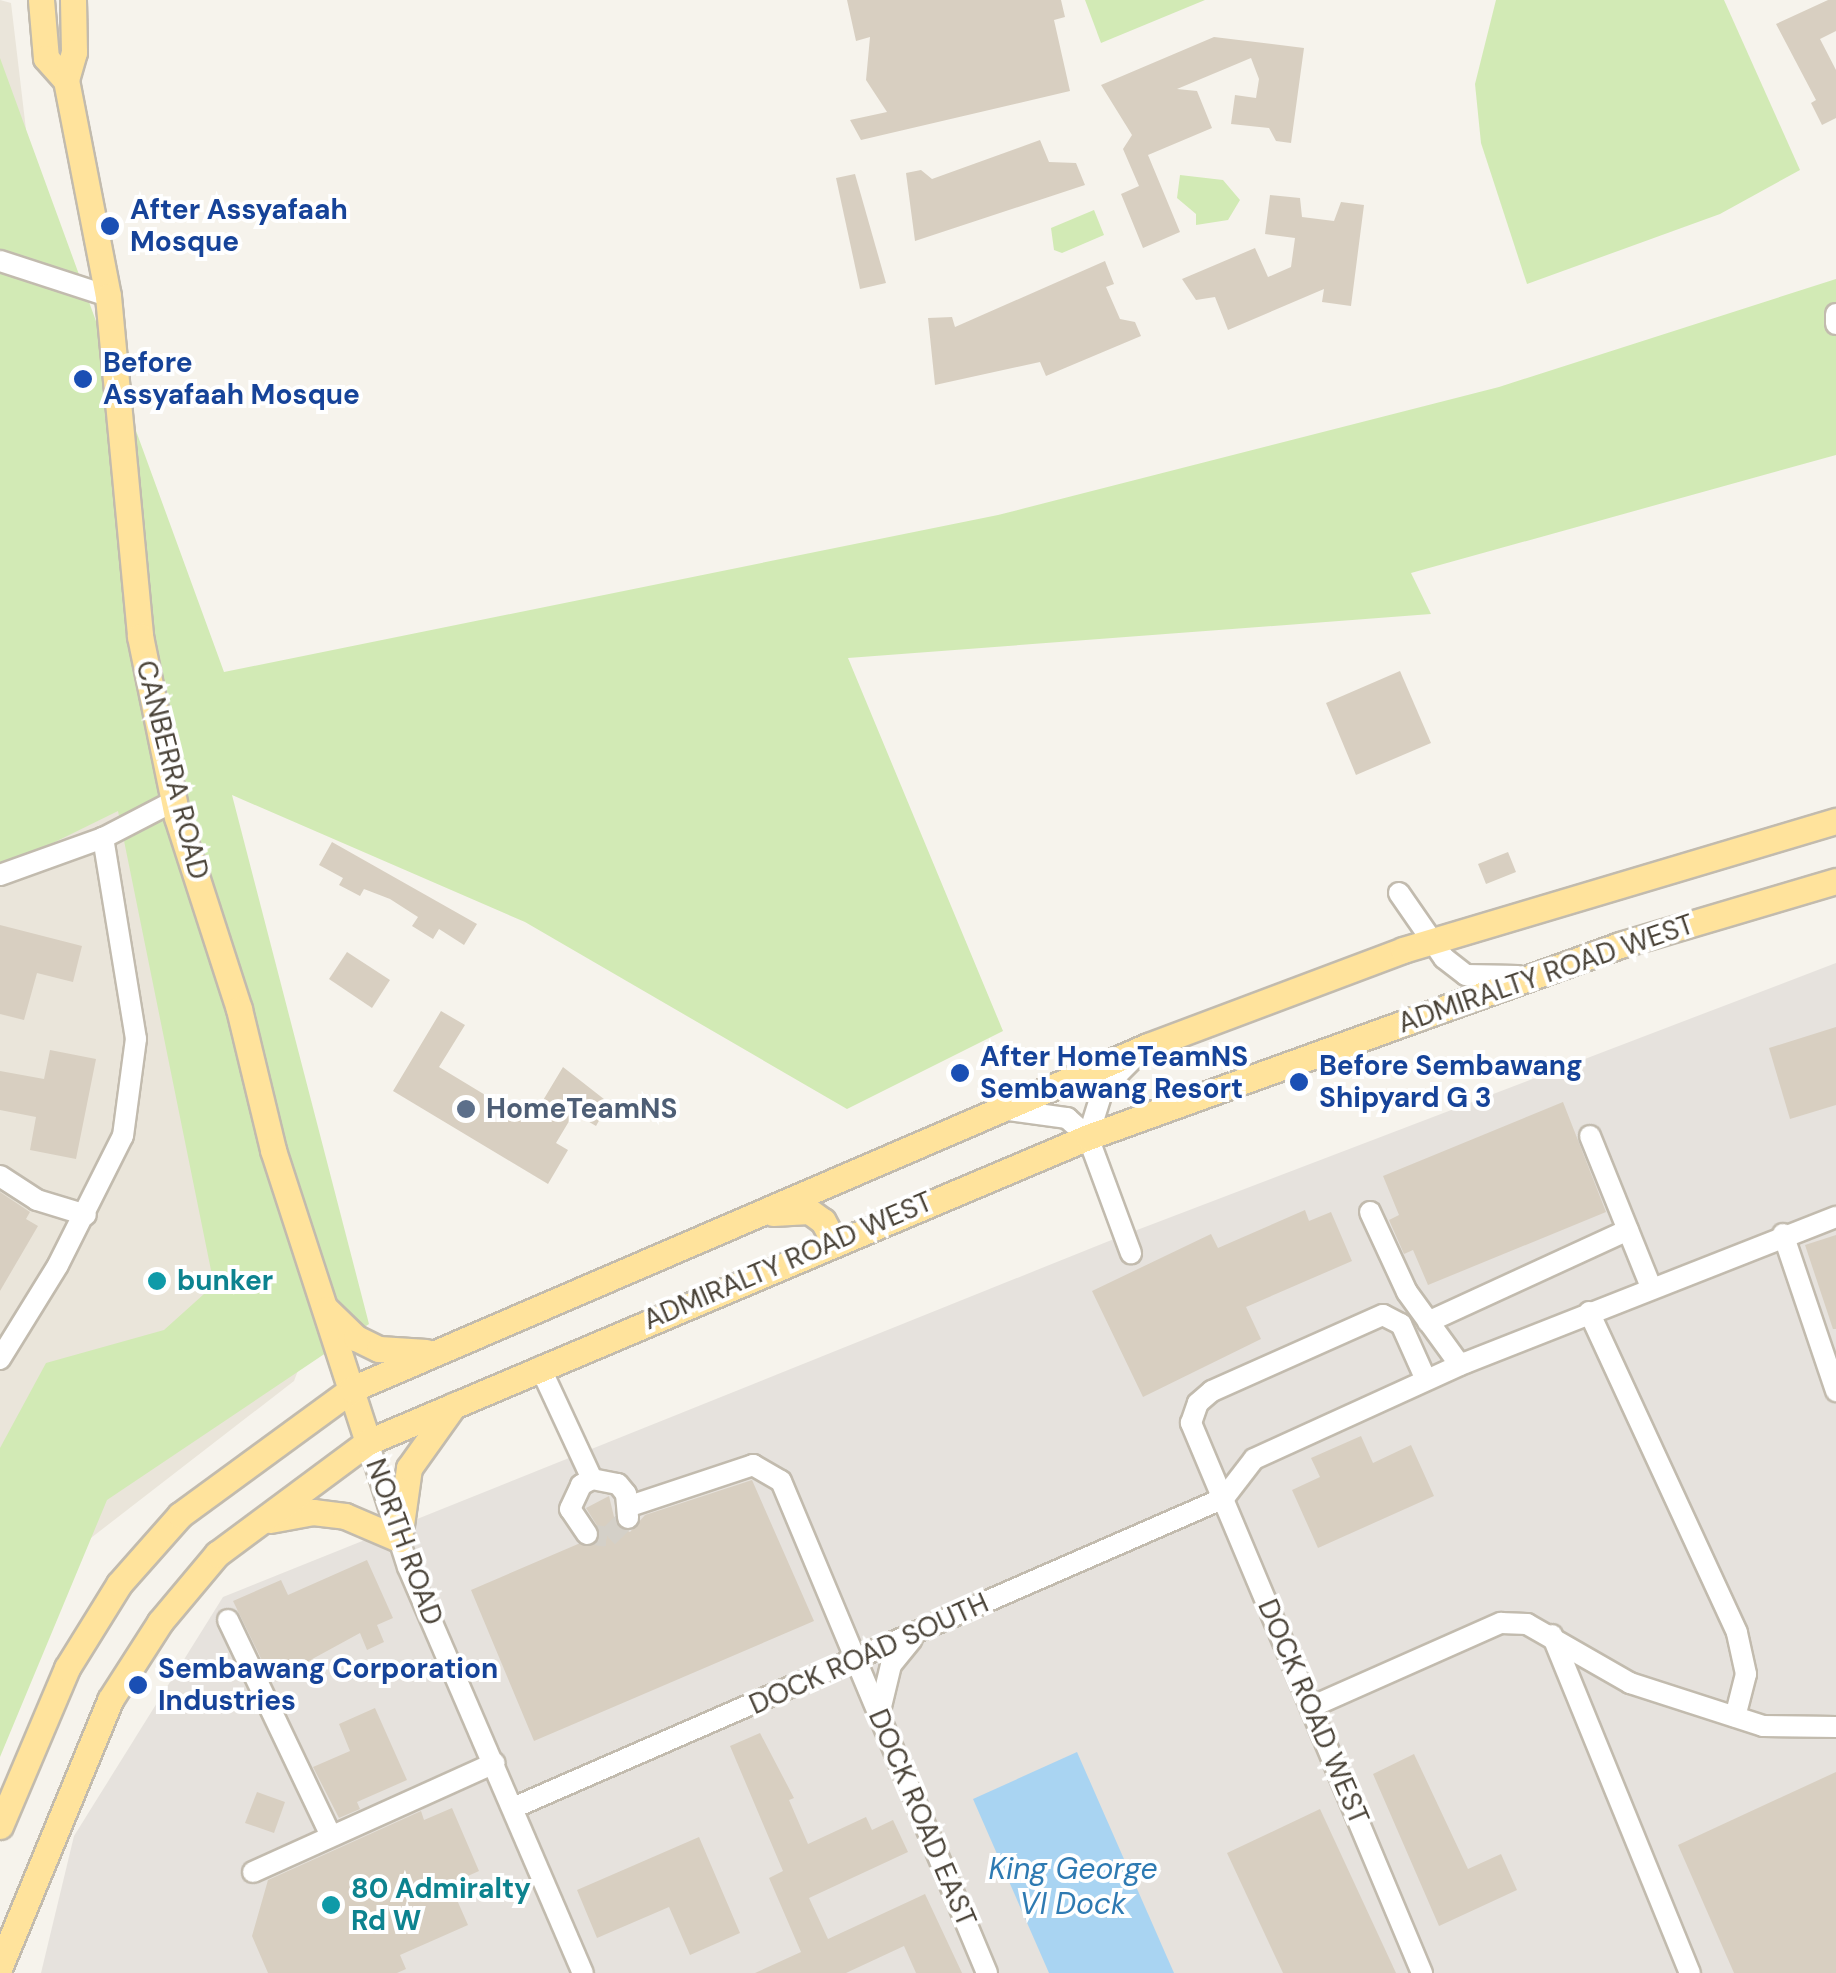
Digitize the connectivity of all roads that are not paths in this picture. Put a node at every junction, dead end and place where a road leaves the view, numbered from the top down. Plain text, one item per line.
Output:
1 (40, 0) edge
2 (84, 0) edge
3 (73, 12) edge
4 (66, 80) junction
5 (0, 261) edge
6 (108, 296) junction
7 (1836, 314) edge
8 (1836, 324) edge
9 (174, 801) junction
10 (1836, 821) edge
11 (102, 838) junction
12 (0, 876) edge
13 (1836, 881) edge
14 (1400, 893) dead end
15 (1432, 941) junction
16 (1535, 974) junction
17 (1148, 1046) junction
18 (997, 1110) junction
19 (1590, 1136) dead end
20 (1088, 1137) junction
21 (0, 1176) edge
22 (1370, 1212) dead end
23 (86, 1215) junction
24 (1836, 1217) edge
25 (740, 1221) junction
26 (1628, 1230) junction
27 (1783, 1234) junction
28 (832, 1240) junction
29 (1132, 1254) dead end
30 (1651, 1288) junction
31 (323, 1306) junction
32 (1589, 1312) junction
33 (1428, 1322) junction
34 (436, 1352) junction
35 (0, 1359) edge
36 (1460, 1366) junction
37 (540, 1367) junction
38 (1426, 1380) junction
39 (352, 1389) junction
40 (1836, 1391) edge
41 (458, 1401) junction
42 (368, 1442) junction
43 (592, 1479) junction
44 (1224, 1498) junction
45 (260, 1522) junction
46 (587, 1534) dead end
47 (399, 1539) junction
48 (228, 1620) dead end
49 (916, 1633) junction
50 (1552, 1635) junction
51 (856, 1660) junction
52 (1311, 1707) junction
53 (879, 1716) junction
54 (1736, 1717) junction
55 (1836, 1727) edge
56 (494, 1763) junction
57 (514, 1808) junction
58 (0, 1826) edge
59 (331, 1836) junction
60 (252, 1872) dead end
61 (0, 1966) edge
62 (583, 1973) edge
63 (987, 1973) edge
64 (1422, 1973) edge
65 (1690, 1973) edge

1 - 4 main road, CANBERRA ROAD
2 - 3 main road, CANBERRA ROAD
3 - 4 main road, CANBERRA ROAD
4 - 6 main road, CANBERRA ROAD
5 - 6 street
6 - 9 main road, CANBERRA ROAD
7 - 8 street
9 - 11 street
9 - 31 main road, CANBERRA ROAD
10 - 15 main road, ADMIRALTY ROAD WEST
11 - 12 street
11 - 23 street
13 - 16 main road, ADMIRALTY ROAD WEST
14 - 15 street
15 - 16 street
15 - 17 main road, ADMIRALTY ROAD WEST
16 - 20 main road, ADMIRALTY ROAD WEST
17 - 18 main road, ADMIRALTY ROAD WEST
17 - 20 street
18 - 20 street
18 - 25 main road, ADMIRALTY ROAD WEST
19 - 26 street
20 - 28 main road, ADMIRALTY ROAD WEST
20 - 29 street
21 - 23 street
22 - 33 street
23 - 35 street
24 - 27 street
25 - 28 main road
25 - 34 main road, ADMIRALTY ROAD WEST
26 - 30 street
26 - 33 street
27 - 30 street
27 - 40 street
28 - 37 main road, ADMIRALTY ROAD WEST
30 - 32 street
31 - 34 main road
31 - 39 main road, CANBERRA ROAD
32 - 36 street
32 - 54 street
33 - 36 street
34 - 39 main road, ADMIRALTY ROAD WEST
36 - 38 street
37 - 41 main road, ADMIRALTY ROAD WEST
37 - 43 street
38 - 44 street
38 - 44 street, DOCK ROAD WEST
39 - 42 main road, CANBERRA ROAD
39 - 58 main road, ADMIRALTY ROAD WEST
41 - 42 main road, ADMIRALTY ROAD WEST
41 - 47 main road
42 - 45 main road, ADMIRALTY ROAD WEST
42 - 47 street, NORTH ROAD
43 - 46 street
43 - 51 street, DOCK ROAD EAST
44 - 49 street, DOCK ROAD SOUTH
44 - 52 street, DOCK ROAD WEST
45 - 47 main road
45 - 61 main road, ADMIRALTY ROAD WEST
47 - 56 street, NORTH ROAD
48 - 59 street
49 - 51 street, DOCK ROAD SOUTH
49 - 53 street
50 - 52 street
50 - 54 street
50 - 65 street
51 - 53 street, DOCK ROAD EAST
51 - 57 street, DOCK ROAD SOUTH
52 - 64 street, DOCK ROAD WEST
53 - 63 street, DOCK ROAD EAST
54 - 55 street
56 - 57 street, NORTH ROAD
56 - 59 street
57 - 62 street, NORTH ROAD
59 - 60 street

